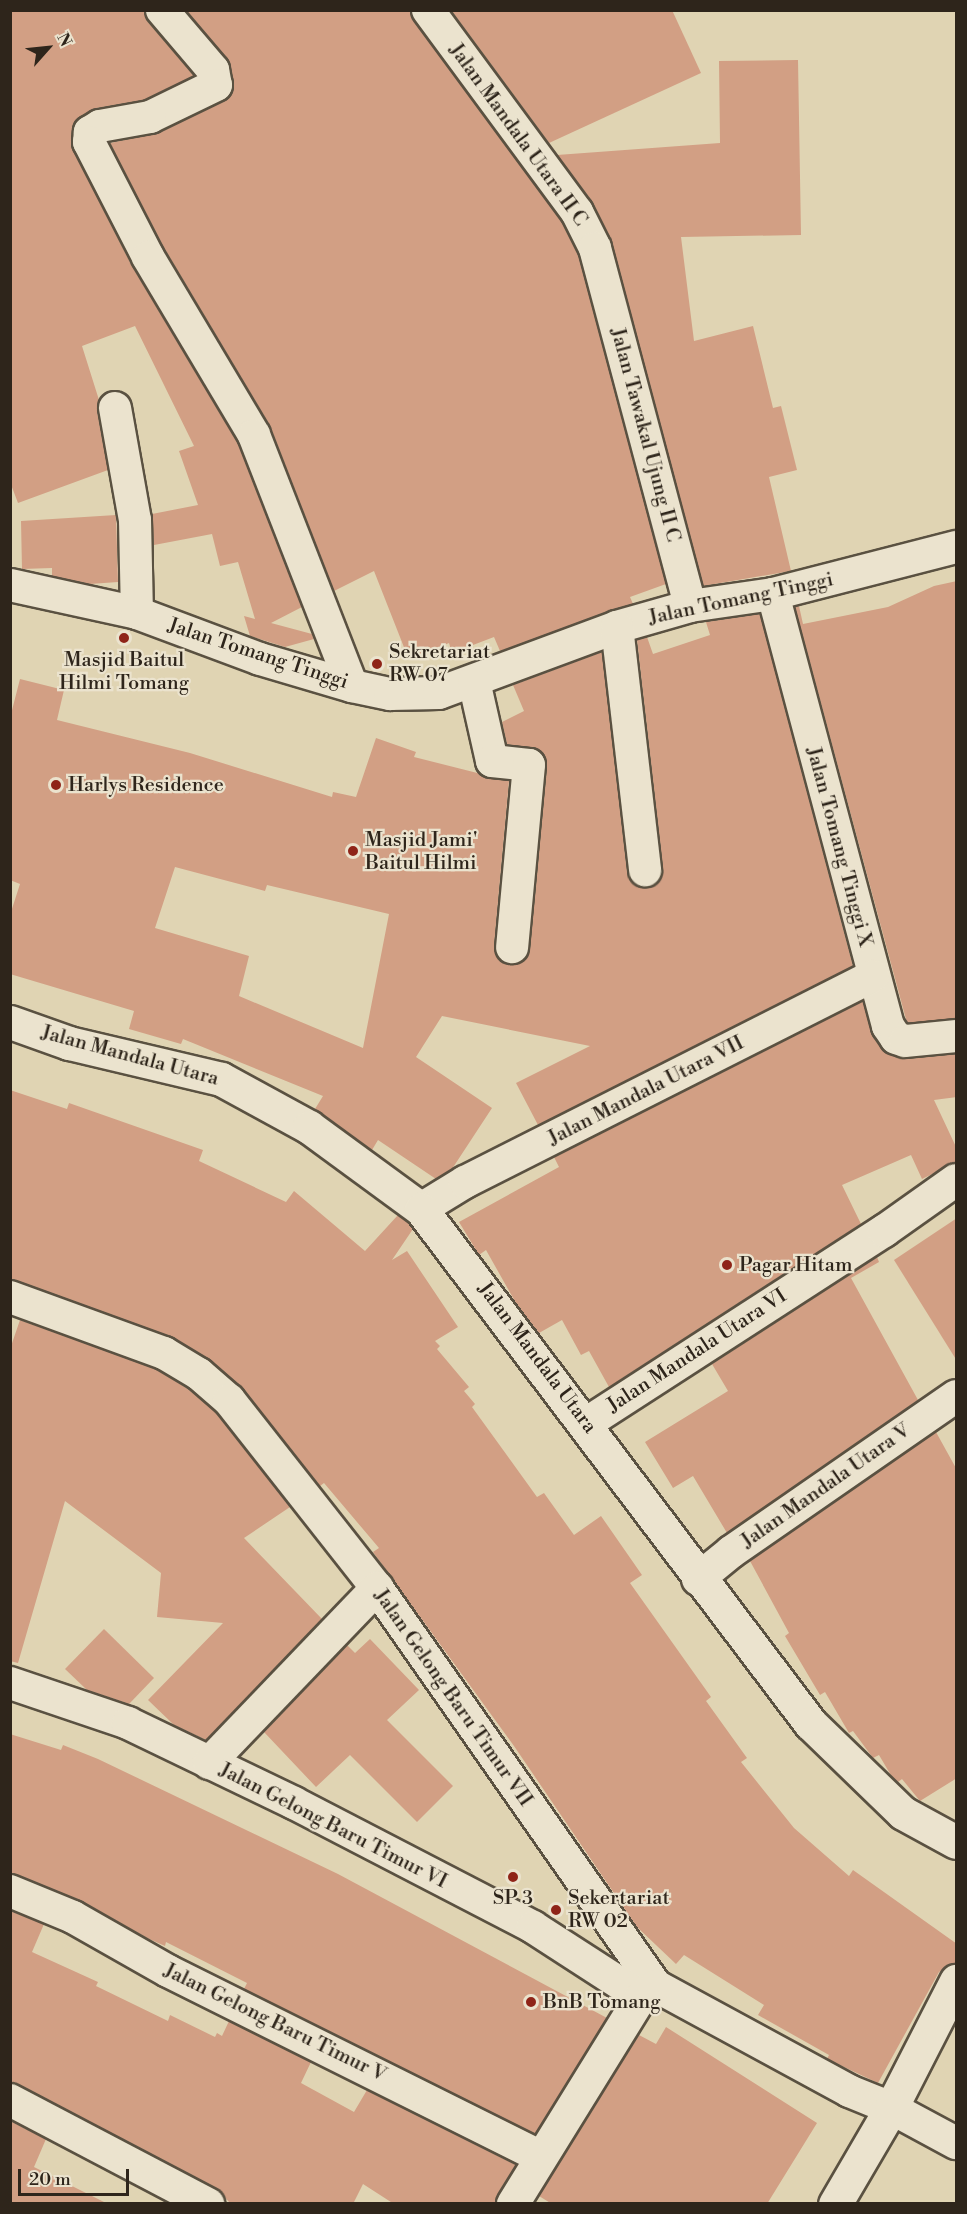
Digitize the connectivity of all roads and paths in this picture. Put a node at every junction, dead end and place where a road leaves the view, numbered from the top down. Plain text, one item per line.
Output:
1 (162, 10) edge
2 (428, 10) edge
3 (600, 264) joint
4 (115, 408) dead end
5 (957, 547) edge
6 (11, 583) edge
7 (773, 594) junction
8 (690, 606) junction
9 (137, 613) junction
10 (618, 627) junction
11 (474, 681) junction
12 (352, 686) junction
13 (645, 870) dead end
14 (512, 947) dead end
15 (873, 976) junction
16 (10, 1022) edge
17 (957, 1036) edge
18 (957, 1180) edge
19 (421, 1209) junction
20 (10, 1297) edge
21 (957, 1396) edge
22 (587, 1423) junction
23 (698, 1579) junction
24 (377, 1588) junction
25 (10, 1683) edge
26 (209, 1763) junction
27 (957, 1842) edge
28 (10, 1891) edge
29 (957, 1981) edge
30 (649, 1992) junction
31 (10, 2100) edge
32 (891, 2108) junction
33 (957, 2143) edge
34 (539, 2156) junction
35 (208, 2204) edge
36 (513, 2204) edge
37 (835, 2204) edge

1 - 12 street
2 - 3 street, Jalan Mandala Utara II C
3 - 8 street, Jalan Tawakal Ujung II C
4 - 9 street
5 - 7 street, Jalan Tomang Tinggi
6 - 9 street, Jalan Tomang Tinggi
7 - 8 street, Jalan Tomang Tinggi
7 - 15 street, Jalan Tomang Tinggi X
8 - 10 street, Jalan Tomang Tinggi
9 - 12 street, Jalan Tomang Tinggi
10 - 11 street, Jalan Tomang Tinggi
10 - 13 street
11 - 12 street, Jalan Tomang Tinggi
11 - 14 street
15 - 17 street, Jalan Tomang Tinggi X
15 - 19 street, Jalan Mandala Utara VII
16 - 19 street, Jalan Mandala Utara
18 - 22 street, Jalan Mandala Utara VI
19 - 22 street, Jalan Mandala Utara
20 - 24 street, Jalan Gelong Baru Timur VII
21 - 23 street, Jalan Mandala Utara V
22 - 23 street, Jalan Mandala Utara
23 - 27 street, Jalan Mandala Utara
24 - 26 street
24 - 30 street, Jalan Gelong Baru Timur VII
25 - 26 street, Jalan Gelong Baru Timur VI
26 - 30 street, Jalan Gelong Baru Timur VI
28 - 34 street, Jalan Gelong Baru Timur V
29 - 32 street
30 - 32 street, Jalan Gelong Baru Timur VII
30 - 34 street
31 - 35 street
32 - 33 street, Jalan Gelong Baru Timur VII
32 - 37 street
34 - 36 street

